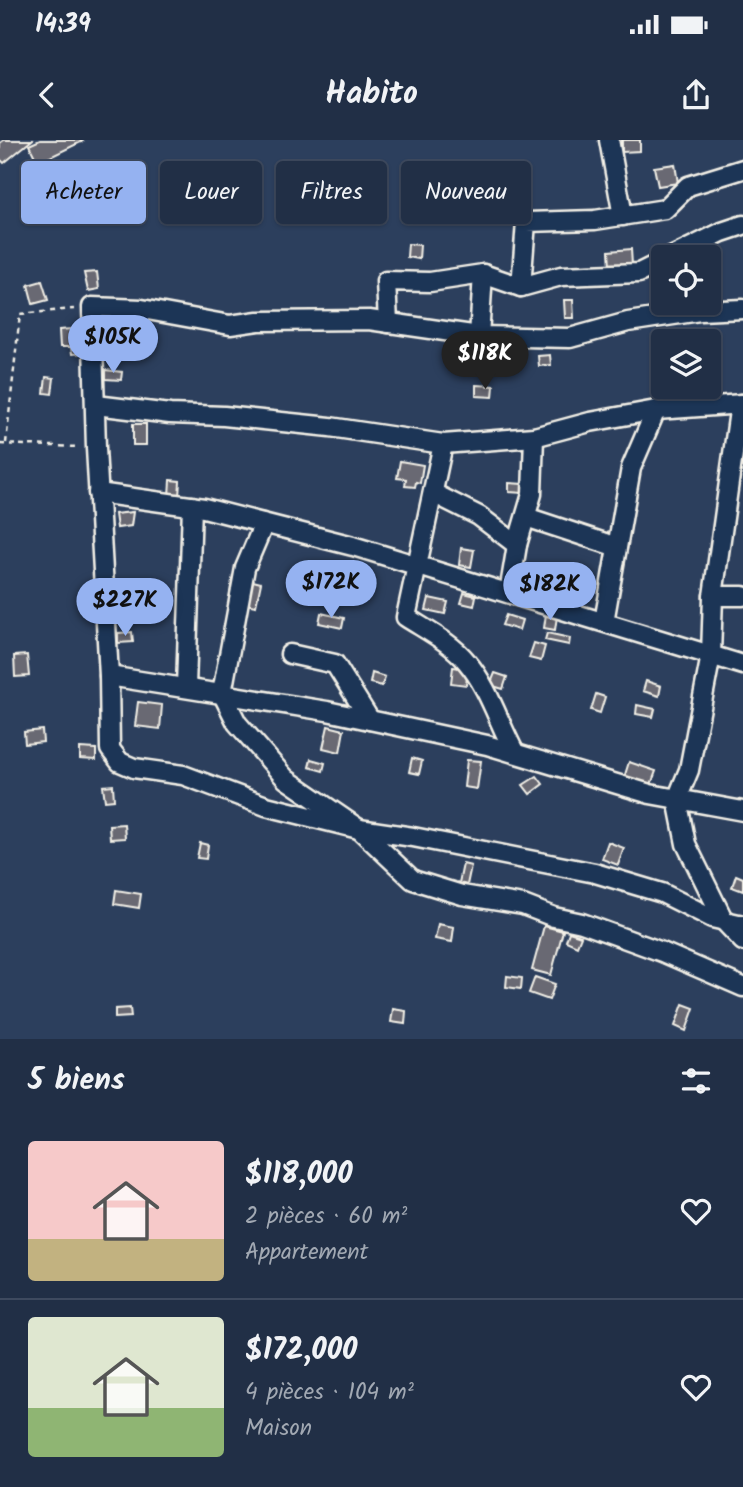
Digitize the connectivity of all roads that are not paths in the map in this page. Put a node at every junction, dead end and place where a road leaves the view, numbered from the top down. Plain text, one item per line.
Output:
1 (609, 140) edge
2 (743, 169) edge
3 (623, 216) junction
4 (743, 225) edge
5 (695, 245) edge
6 (651, 267) edge
7 (483, 274) junction
8 (521, 287) junction
9 (743, 309) edge
10 (388, 323) junction
11 (479, 336) junction
12 (742, 404) edge
13 (96, 405) junction
14 (656, 411) junction
15 (534, 437) junction
16 (443, 444) junction
17 (99, 493) junction
18 (433, 493) junction
19 (192, 506) junction
20 (526, 517) junction
21 (262, 523) junction
22 (517, 545) junction
23 (617, 547) junction
24 (418, 566) junction
25 (509, 593) junction
26 (713, 596) junction
27 (743, 596) edge
28 (604, 622) junction
29 (290, 654) dead end
30 (711, 655) junction
31 (743, 665) edge
32 (109, 676) junction
33 (186, 687) junction
34 (222, 693) junction
35 (370, 720) junction
36 (514, 753) junction
37 (677, 799) junction
38 (743, 811) edge
39 (359, 829) junction
40 (724, 921) junction
41 (743, 925) edge
42 (743, 941) edge
43 (743, 986) edge

1 - 3 street
2 - 3 street
3 - 8 street
4 - 5 street
6 - 8 street
7 - 8 street
7 - 10 street
7 - 11 street
9 - 11 street
10 - 11 street
10 - 13 street
12 - 14 street
12 - 26 street
13 - 16 street
13 - 17 street
14 - 15 street
14 - 23 street
15 - 16 street
15 - 20 street
16 - 18 street
17 - 19 street
17 - 32 street
18 - 22 street
18 - 24 street
19 - 21 street
19 - 33 street
20 - 22 street
20 - 23 street
21 - 24 street
21 - 34 street
22 - 25 street
23 - 28 street
24 - 25 street
24 - 36 street
25 - 28 street
26 - 27 street
26 - 30 street
28 - 30 street
29 - 35 street
30 - 31 street
30 - 37 street
32 - 33 street
32 - 39 street
33 - 34 street
34 - 35 street
34 - 39 street
35 - 36 street
36 - 37 street
37 - 38 street
37 - 40 street
39 - 40 street
39 - 43 street
40 - 41 street
40 - 42 street

